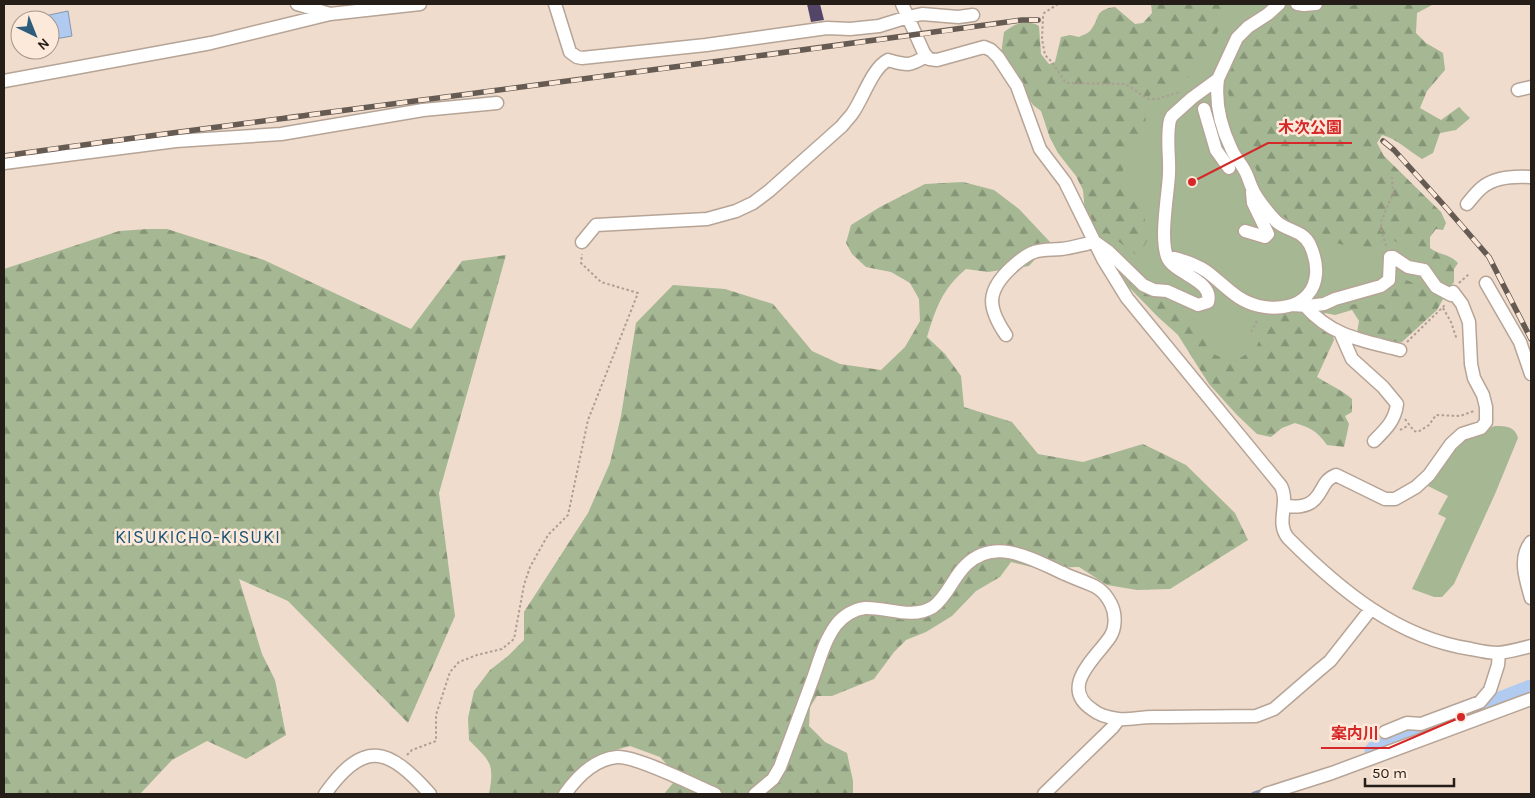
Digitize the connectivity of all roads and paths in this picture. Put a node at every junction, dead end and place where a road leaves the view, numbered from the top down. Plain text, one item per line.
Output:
1 (296, 4) edge
2 (420, 4) edge
3 (556, 4) edge
4 (902, 4) edge
5 (1058, 4) edge
6 (1279, 4) edge
7 (1297, 4) edge
8 (1316, 4) edge
9 (330, 14) junction
10 (972, 15) dead end
11 (908, 17) junction
12 (926, 56) junction
13 (4, 81) edge
14 (1217, 85) junction
15 (1531, 87) edge
16 (1187, 90) dead end
17 (1518, 90) dead end
18 (497, 103) dead end
19 (1230, 148) junction
20 (1219, 155) junction
21 (4, 163) edge
22 (1229, 168) dead end
23 (1392, 176) dead end
24 (1531, 177) edge
25 (1252, 189) junction
26 (1467, 204) dead end
27 (1245, 231) dead end
28 (582, 242) joint
29 (1095, 242) junction
30 (1167, 256) junction
31 (1390, 257) junction
32 (1469, 274) dead end
33 (1486, 283) dead end
34 (1452, 294) junction
35 (1298, 306) junction
36 (1264, 307) junction
37 (1251, 332) dead end
38 (1341, 334) junction
39 (1006, 335) dead end
40 (1400, 350) joint
41 (1531, 374) edge
42 (1484, 401) junction
43 (1397, 404) junction
44 (1374, 441) dead end
45 (1284, 505) junction
46 (1531, 542) edge
47 (1531, 598) edge
48 (1371, 609) junction
49 (1531, 646) edge
50 (1499, 653) junction
51 (1531, 699) edge
52 (1476, 712) junction
53 (1118, 719) junction
54 (1385, 732) dead end
55 (398, 764) junction
56 (325, 794) edge
57 (430, 794) edge
58 (565, 794) edge
59 (715, 794) edge
60 (755, 794) edge
61 (1044, 794) edge
62 (1266, 794) edge

1 - 9 street
2 - 9 street
3 - 11 street
4 - 11 street
5 - 16 path
6 - 14 street
7 - 8 street
9 - 13 street
10 - 11 street
11 - 12 street
12 - 28 street
12 - 29 street
14 - 19 street
14 - 20 street
14 - 30 street
15 - 17 street
18 - 21 street
19 - 20 street
19 - 25 street
20 - 22 street
23 - 31 path
24 - 26 street
25 - 27 street
25 - 35 street
28 - 55 path
29 - 30 street
29 - 39 street
29 - 45 street
30 - 36 street
31 - 34 street
31 - 35 street
32 - 34 path
33 - 41 street
34 - 40 path
34 - 42 street
35 - 36 street
35 - 38 street
36 - 37 path
38 - 40 street
38 - 43 street
42 - 43 path
42 - 45 street
43 - 44 street
45 - 48 street
46 - 47 street
48 - 50 street
48 - 53 street
49 - 50 street
50 - 52 street
51 - 52 street
52 - 54 street
52 - 62 street
53 - 60 street
53 - 61 street
55 - 56 street
55 - 57 street
58 - 59 street

